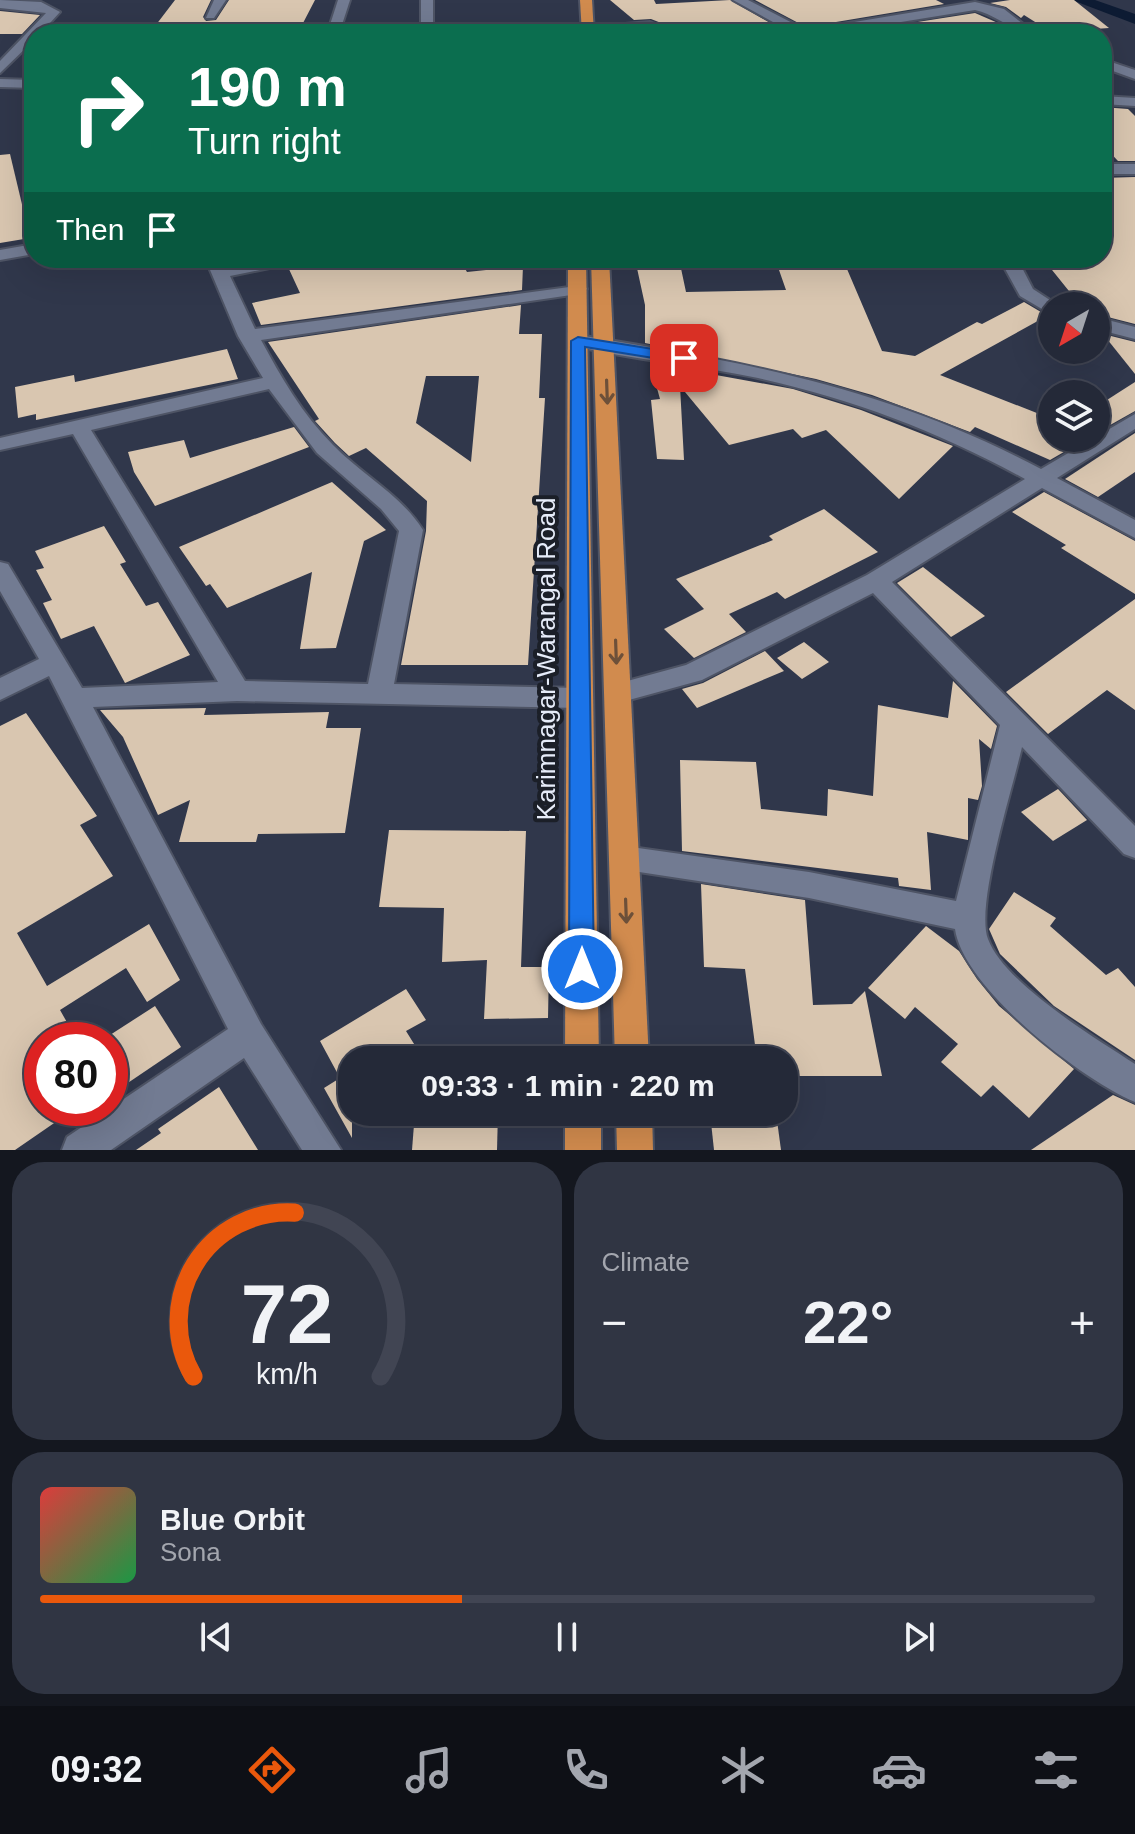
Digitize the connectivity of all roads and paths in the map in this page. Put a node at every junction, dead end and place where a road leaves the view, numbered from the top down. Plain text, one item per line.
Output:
1 (220, 0) edge
2 (344, 0) edge
3 (427, 0) edge
4 (574, 0) edge
5 (586, 0) edge
6 (739, 0) edge
7 (0, 4) edge
8 (210, 15) dead end
9 (573, 23) dead end
10 (43, 24) edge
11 (336, 24) edge
12 (427, 24) edge
13 (588, 24) edge
14 (785, 24) edge
15 (865, 24) edge
16 (1016, 24) edge
17 (24, 44) edge
18 (1112, 67) edge
19 (0, 69) edge
20 (1135, 75) edge
21 (0, 83) edge
22 (24, 84) edge
23 (1112, 101) edge
24 (1135, 102) edge
25 (1112, 168) edge
26 (1135, 169) edge
27 (24, 251) edge
28 (0, 255) edge
29 (218, 268) edge
30 (577, 268) edge
31 (601, 268) edge
32 (1013, 268) edge
33 (578, 289) junction
34 (1038, 300) edge
35 (1110, 327) edge
36 (1135, 333) edge
37 (247, 336) junction
38 (578, 341) junction
39 (605, 346) junction
40 (277, 381) junction
41 (1135, 420) edge
42 (79, 427) junction
43 (0, 444) edge
44 (1041, 480) junction
45 (1135, 530) edge
46 (0, 570) edge
47 (876, 581) junction
48 (53, 663) junction
49 (0, 690) edge
50 (237, 691) junction
51 (618, 693) junction
52 (379, 694) junction
53 (75, 698) junction
54 (580, 698) junction
55 (1015, 719) junction
56 (1135, 845) edge
57 (624, 859) junction
58 (969, 918) junction
59 (249, 1035) junction
60 (582, 1046) edge
61 (631, 1046) edge
62 (1135, 1085) edge
63 (583, 1126) edge
64 (634, 1126) edge
65 (80, 1150) edge
66 (323, 1150) edge
67 (583, 1150) edge
68 (635, 1150) edge

1 - 8 street
2 - 11 street
3 - 12 street
4 - 9 highway
5 - 13 highway
6 - 14 street
7 - 10 street
15 - 16 street
17 - 19 street
18 - 20 street
21 - 22 street
23 - 24 street
25 - 26 street
27 - 28 street
29 - 37 street
30 - 33 highway, Karimnagar-Warangal Road
31 - 39 highway
32 - 34 street
33 - 37 street
33 - 38 highway, Karimnagar-Warangal Road
35 - 36 street
37 - 40 street
38 - 39 street
38 - 54 highway, Karimnagar-Warangal Road
39 - 44 street
39 -> 51 highway
40 - 42 street
40 - 52 street
41 - 44 street
42 - 43 street
42 - 50 street
44 - 45 street
44 - 47 street
46 - 48 street
47 - 51 street
47 - 55 street
48 - 49 street
48 - 53 street
50 - 52 street
50 - 53 street
51 - 57 highway
52 - 54 street
53 - 59 street
54 - 60 highway, Karimnagar-Warangal Road
55 - 56 street
55 - 58 street
57 - 58 street
57 -> 61 highway
58 - 62 street
59 - 65 street
59 - 66 street
63 - 67 highway
64 - 68 highway

